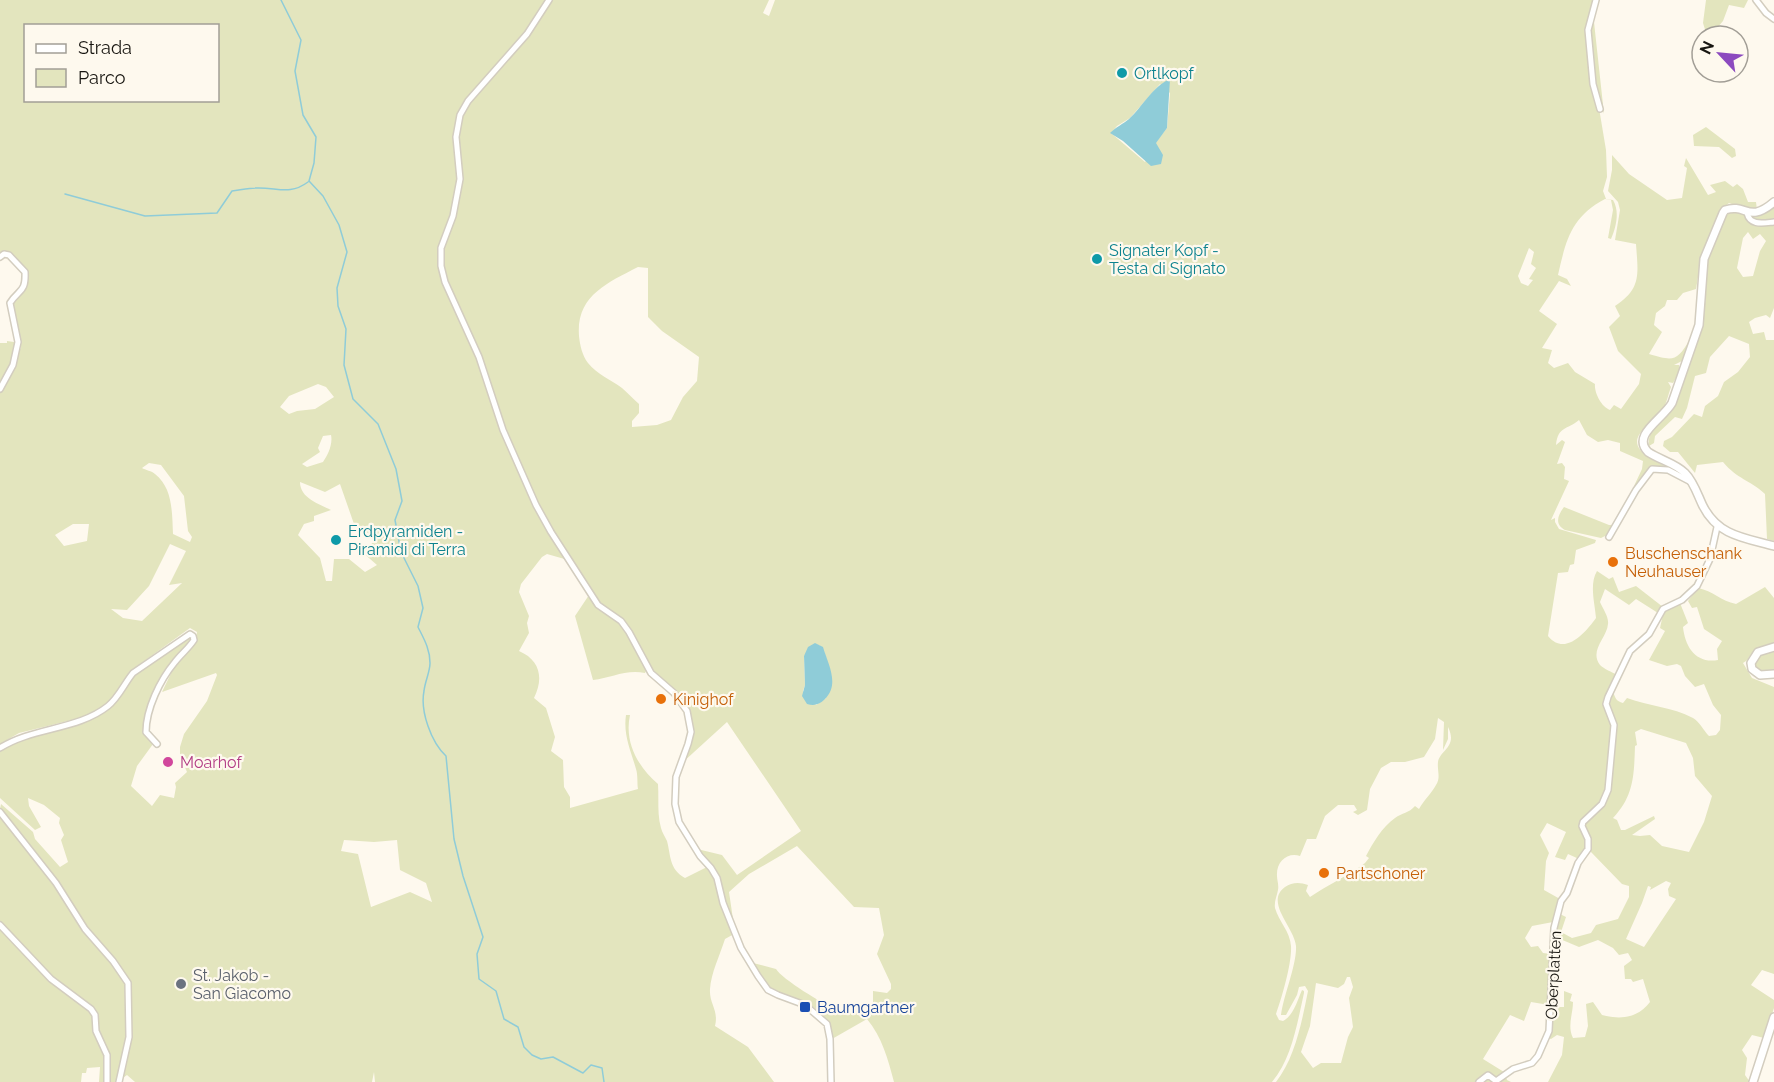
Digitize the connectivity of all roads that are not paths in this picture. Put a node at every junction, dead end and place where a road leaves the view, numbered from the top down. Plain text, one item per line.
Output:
1 (549, 0) edge
2 (1596, 0) edge
3 (1756, 0) edge
4 (1774, 20) edge
5 (1600, 109) dead end
6 (1774, 202) edge
7 (1747, 213) junction
8 (1774, 222) edge
9 (0, 257) edge
10 (0, 389) edge
11 (1691, 482) junction
12 (1717, 527) junction
13 (1609, 537) dead end
14 (1774, 546) edge
15 (1774, 647) edge
16 (1774, 674) edge
17 (157, 744) dead end
18 (0, 748) edge
19 (0, 812) edge
20 (0, 925) edge
21 (1774, 1017) edge
22 (1480, 1080) edge
23 (107, 1082) edge
24 (119, 1082) edge
25 (831, 1082) edge
26 (1753, 1082) edge

1 - 25 street
2 - 5 street
3 - 4 street
6 - 7 main road
7 - 8 street
7 - 11 main road
9 - 10 street
11 - 12 main road
11 - 13 street
12 - 14 main road
12 - 22 street, Oberplatten
15 - 16 main road
17 - 18 street
19 - 24 street
20 - 23 street
21 - 26 main road

